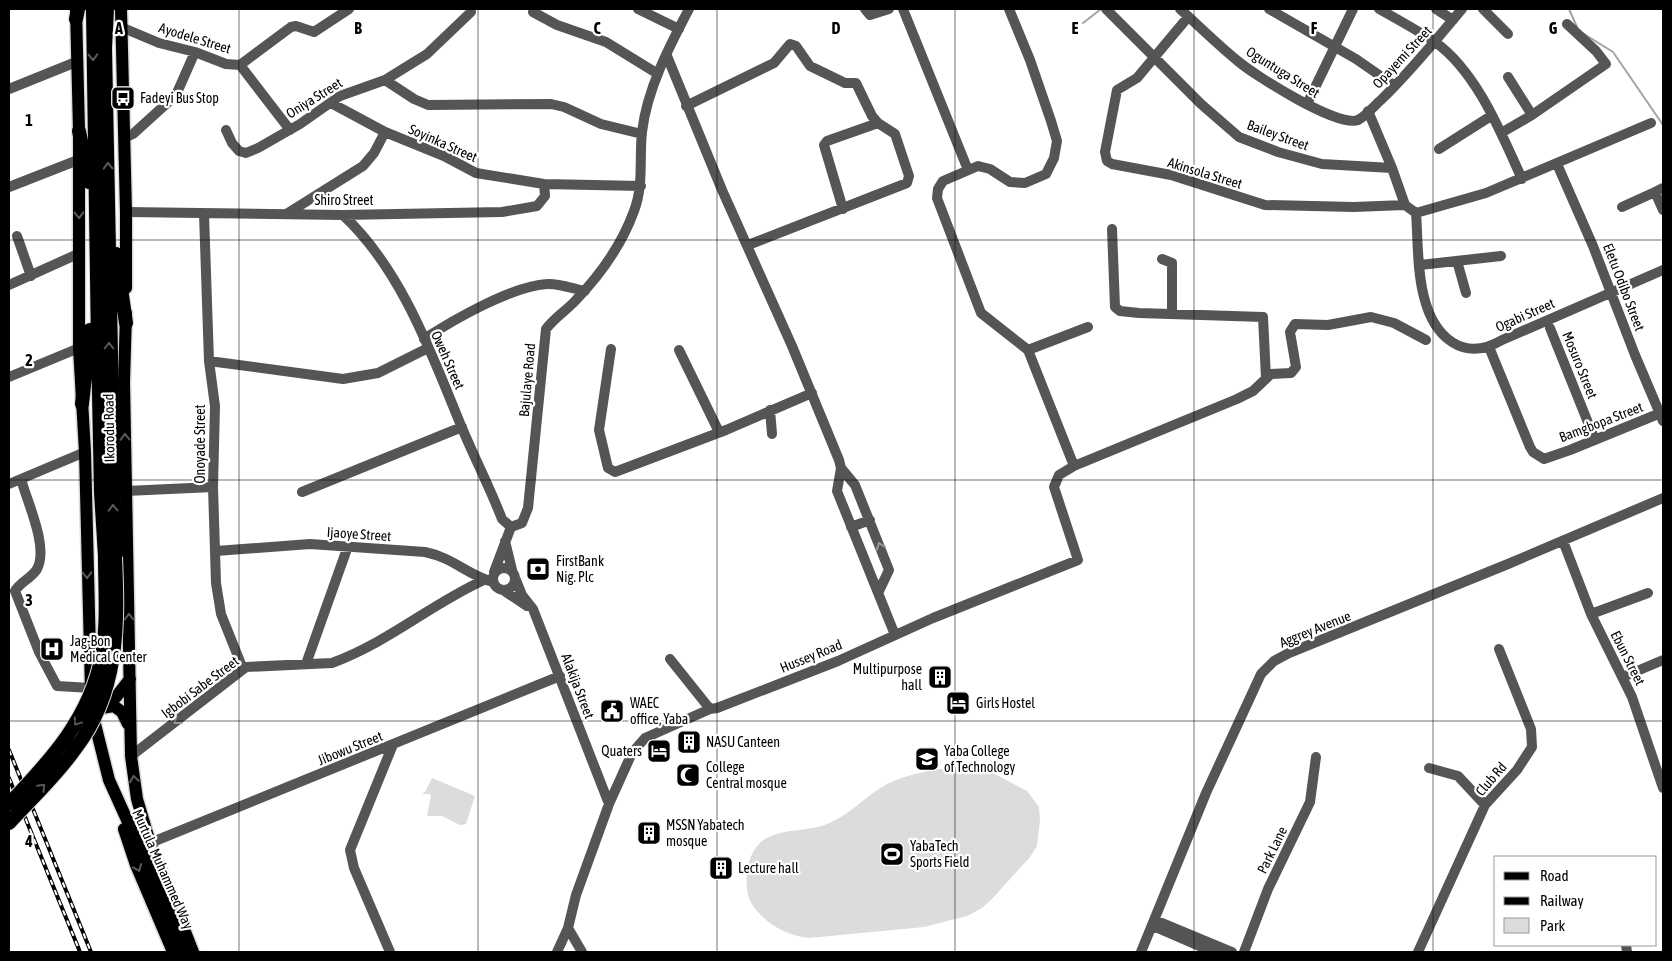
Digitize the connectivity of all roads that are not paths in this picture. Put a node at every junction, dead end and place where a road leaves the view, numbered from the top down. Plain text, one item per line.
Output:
1 (93, 9) edge
2 (107, 9) edge
3 (121, 9) edge
4 (349, 9) edge
5 (638, 9) edge
6 (690, 9) edge
7 (865, 9) edge
8 (889, 9) edge
9 (903, 9) edge
10 (1009, 9) edge
11 (1106, 9) edge
12 (1180, 9) edge
13 (1269, 9) edge
14 (1353, 9) edge
15 (1379, 9) edge
16 (1436, 9) edge
17 (1462, 9) edge
18 (1483, 9) edge
19 (76, 12) edge
20 (471, 12) dead end
21 (533, 12) dead end
22 (1281, 12) edge
23 (1188, 16) junction
24 (1453, 20) junction
25 (1567, 24) dead end
26 (121, 27) junction
27 (679, 29) junction
28 (1508, 34) dead end
29 (1436, 43) junction
30 (1336, 47) junction
31 (195, 52) junction
32 (667, 56) junction
33 (1154, 56) junction
34 (76, 62) junction
35 (240, 65) junction
36 (658, 74) junction
37 (1508, 78) dead end
38 (385, 80) junction
39 (1395, 86) junction
40 (9, 88) edge
41 (331, 103) junction
42 (1307, 104) junction
43 (686, 106) junction
44 (1368, 111) junction
45 (1532, 115) junction
46 (1491, 116) junction
47 (1358, 120) joint
48 (878, 123) junction
49 (1651, 123) dead end
50 (226, 130) dead end
51 (290, 130) junction
52 (79, 131) junction
53 (385, 132) junction
54 (1501, 133) junction
55 (642, 134) junction
56 (124, 138) junction
57 (1439, 149) dead end
58 (78, 160) junction
59 (1557, 164) junction
60 (1392, 168) junction
61 (968, 170) junction
62 (1522, 179) junction
63 (544, 184) junction
64 (641, 186) junction
65 (9, 187) edge
66 (1659, 190) edge
67 (109, 203) junction
68 (1405, 205) junction
69 (1622, 207) dead end
70 (842, 209) junction
71 (1663, 210) edge
72 (126, 212) junction
73 (1416, 213) junction
74 (204, 214) junction
75 (286, 214) junction
76 (343, 215) junction
77 (96, 217) junction
78 (1112, 229) dead end
79 (17, 236) dead end
80 (748, 245) junction
81 (97, 252) junction
82 (80, 253) junction
83 (1501, 256) dead end
84 (1162, 259) dead end
85 (1457, 261) junction
86 (1420, 264) junction
87 (1663, 270) edge
88 (32, 276) junction
89 (9, 285) edge
90 (585, 291) junction
91 (1466, 292) dead end
92 (1612, 292) junction
93 (1172, 314) junction
94 (126, 323) junction
95 (1088, 327) dead end
96 (1550, 328) dead end
97 (1426, 340) dead end
98 (426, 343) junction
99 (79, 348) junction
100 (1489, 348) junction
101 (611, 349) dead end
102 (679, 350) dead end
103 (1028, 350) junction
104 (209, 361) junction
105 (9, 377) edge
106 (1266, 378) junction
107 (812, 393) junction
108 (82, 404) junction
109 (770, 410) junction
110 (1662, 416) edge
111 (462, 427) junction
112 (719, 432) junction
113 (772, 434) dead end
114 (1595, 440) junction
115 (85, 452) junction
116 (1549, 457) joint
117 (1074, 466) junction
118 (841, 468) junction
119 (21, 479) junction
120 (9, 484) edge
121 (213, 487) junction
122 (126, 491) junction
123 (302, 492) dead end
124 (1663, 498) edge
125 (870, 520) junction
126 (851, 527) junction
127 (511, 528) junction
128 (505, 540) junction
129 (1563, 542) junction
130 (348, 546) junction
131 (216, 551) junction
132 (110, 557) junction
133 (514, 575) junction
134 (490, 578) junction
135 (503, 590) junction
136 (878, 591) junction
137 (1648, 593) dead end
138 (532, 609) junction
139 (1591, 614) junction
140 (895, 635) junction
141 (1499, 649) dead end
142 (670, 659) dead end
143 (1663, 660) edge
144 (306, 664) junction
145 (242, 669) junction
146 (560, 676) junction
147 (1623, 677) junction
148 (130, 679) junction
149 (91, 686) junction
150 (710, 709) junction
151 (93, 717) junction
152 (128, 726) junction
153 (392, 747) junction
154 (130, 756) junction
155 (1316, 757) dead end
156 (1429, 768) dead end
157 (1663, 788) edge
158 (9, 804) edge
159 (610, 804) junction
160 (119, 805) joint
161 (1485, 805) junction
162 (9, 823) edge
163 (150, 843) junction
164 (156, 896) junction
165 (1154, 923) junction
166 (568, 928) junction
167 (1178, 934) junction
168 (173, 952) edge
169 (183, 952) edge
170 (193, 952) edge
171 (390, 952) edge
172 (557, 952) edge
173 (582, 952) edge
174 (1141, 952) edge
175 (1213, 952) edge
176 (1232, 952) edge
177 (1244, 952) edge
178 (1418, 952) edge

1 -> 77 highway, Ikorodu Road
67 -> 2 highway, Ikorodu Road
3 - 26 main road, Ikorodu Road
4 - 35 street
5 - 27 street
6 - 27 street, Bajulaye Road
7 - 8 street
9 - 61 street
10 - 61 street
11 - 33 street, Bailey Street
12 - 23 street, Oguntuga Street
13 - 22 street
14 - 30 street
15 - 29 street
16 - 24 street
17 - 24 street, Opayemi Street
18 - 28 street
19 - 34 main road, Ikorodu Road
20 - 38 street, Oniya Street
21 - 36 street
22 - 30 street
23 - 33 street, Akinsola Street
23 - 42 street, Oguntuga Street
24 - 29 street, Opayemi Street
25 - 45 street
26 - 31 street, Ayodele Street
26 - 56 main road, Ikorodu Road
27 - 32 street, Bajulaye Road
29 - 39 street, Opayemi Street
29 - 46 street
30 - 39 street
30 - 42 street
31 - 35 street, Ayodele Street
31 - 56 street
32 - 36 street, Bajulaye Road
32 - 43 street
33 - 60 street, Bailey Street
33 - 68 street, Akinsola Street
34 - 40 street
34 - 52 main road, Ikorodu Road
35 - 51 street, Ayodele Street
36 - 55 street, Bajulaye Road
37 - 45 street
38 - 41 street, Oniya Street
38 - 55 street
39 - 44 street, Opayemi Street
41 - 51 street, Oniya Street
41 - 53 street, Soyinka Street
42 - 47 street, Oguntuga Street
43 - 48 street
43 - 80 street
44 - 47 street, Opayemi Street
44 - 60 street
45 - 54 street
46 - 54 street
46 - 57 street
48 - 70 street
48 - 70 street
49 - 59 street
50 - 51 street, Oniya Street
52 - 58 main road, Ikorodu Road
52 - 77 highway
53 - 63 street, Soyinka Street
53 - 75 street
54 - 62 street
55 - 64 street, Bajulaye Road
56 - 72 main road, Ikorodu Road
58 - 65 street
58 -> 82 main road, Ikorodu Road
59 - 62 street
59 - 92 street, Eletu Odibo Street
60 - 68 street
61 - 103 street
62 - 73 street
63 - 64 street, Soyinka Street
63 - 76 street, Shiro Street
64 - 90 street, Bajulaye Road
66 - 69 street
66 - 71 street
67 - 94 highway
132 -> 67 highway, Ikorodu Road
68 - 73 street
70 - 80 street
72 - 74 street, Shiro Street
72 - 94 main road, Ikorodu Road
73 - 86 street
74 - 75 street, Shiro Street
74 - 104 street, Onoyade Street
75 - 76 street, Shiro Street
76 - 98 street, Oweh Street
77 - 81 highway, Ikorodu Road
78 - 93 street
79 - 88 street
80 - 107 street
81 - 108 highway
81 - 132 highway, Ikorodu Road
82 - 88 street
82 - 99 main road, Ikorodu Road
83 - 85 street
84 - 93 street
85 - 86 street
85 - 91 street
86 - 100 street
87 - 92 street, Ogabi Street
88 - 89 street
90 - 98 street
90 - 127 street, Bajulaye Road
92 - 100 street, Ogabi Street
92 - 110 street, Eletu Odibo Street
93 - 106 street
122 -> 94 main road, Ikorodu Road
95 - 103 street
96 - 114 street, Mosuro Street
97 - 106 street
98 - 104 street
98 - 111 street, Oweh Street
99 - 105 street
99 - 108 main road, Ikorodu Road
100 - 116 street, Ogabi Street
101 - 112 street
102 - 112 street
103 - 117 street
104 - 121 street, Onoyade Street
106 - 117 street
107 - 109 street
107 - 118 street
108 - 115 main road, Ikorodu Road
109 - 112 street
109 - 113 street
110 - 114 street, Bamgbopa Street
111 - 123 street
111 - 127 street, Oweh Street
114 - 116 street, Bamgbopa Street
115 - 119 street
115 -> 149 main road, Ikorodu Road
117 - 140 street, Hussey Road
118 - 125 street
118 - 126 street
119 - 120 street
119 - 149 street
121 - 122 street
121 - 131 street, Onoyade Street
148 -> 122 main road, Ikorodu Road
124 - 129 street, Aggrey Avenue
125 - 126 street
136 -> 125 street
126 - 136 street
127 - 128 street, Bajulaye Road
128 - 133 street, Alakija Street
128 - 134 street, Bajulaye Road
129 - 139 street, Ebun Street
129 - 165 street, Aggrey Avenue
130 - 131 street, Ijaoye Street
130 - 134 street, Ijaoye Street
130 - 144 street
131 - 145 street, Onoyade Street
132 -> 158 highway, Ikorodu Road, bridge
162 -> 132 highway, Ikorodu Road, bridge
133 - 134 street
133 - 135 street
133 - 138 street, Alakija Street
134 - 135 street
134 - 144 street, Igbobi Sabe Street
135 - 138 street
136 - 140 street
137 - 139 street
138 - 146 street, Alakija Street
139 - 147 street, Ebun Street
140 - 150 street, Hussey Road
141 - 161 street, Club Rd
142 - 150 street
143 - 147 street
144 - 145 street, Igbobi Sabe Street
145 -> 154 street, Igbobi Sabe Street
146 - 153 street, Jibowu Street
146 - 159 street, Alakija Street
147 - 157 street, Ebun Street
148 - 149 main road
148 - 152 main road, Ikorodu Road
149 - 151 main road, Ikorodu Road
150 - 159 street, Hussey Road
151 - 152 main road
151 - 160 main road, Ikorodu Road
152 - 154 main road, Ikorodu Road
153 - 163 street, Jibowu Street
153 - 171 street
163 -> 154 main road, Ikorodu Road
155 - 177 street, Park Lane
156 - 161 street
159 - 166 street, Hussey Road
160 -> 164 main road, Murtula Muhammed Way
161 - 178 street, Club Rd
163 - 170 main road, Murtula Muhammed Way
164 - 168 main road, Murtula Muhammed Way
164 - 169 main road, Murtula Muhammed Way
165 - 167 street
165 - 174 street, Aggrey Avenue
166 - 172 street, Hussey Road
166 - 173 street
167 - 175 street
167 - 176 street

